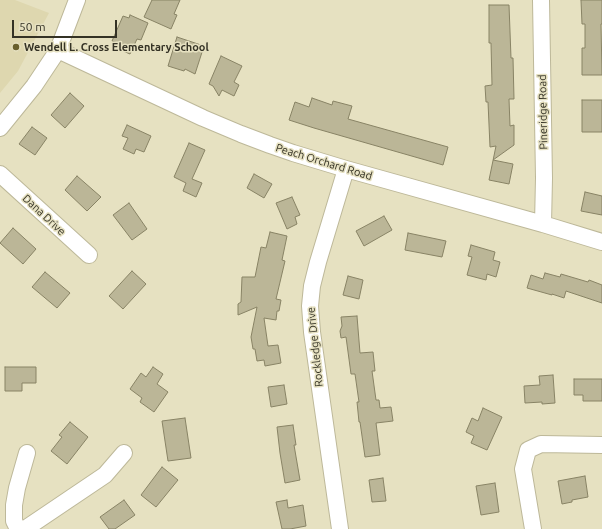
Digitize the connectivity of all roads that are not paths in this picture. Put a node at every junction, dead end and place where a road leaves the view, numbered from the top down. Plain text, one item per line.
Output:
1 (77, 0) edge
2 (541, 0) edge
3 (58, 50) junction
4 (0, 128) edge
5 (346, 169) junction
6 (0, 174) edge
7 (543, 224) junction
8 (602, 242) edge
9 (89, 256) dead end
10 (602, 445) edge
11 (27, 453) dead end
12 (124, 453) dead end
13 (18, 529) edge
14 (25, 529) edge
15 (340, 529) edge
16 (533, 529) edge

1 - 3 street
2 - 7 street, Pineridge Road
3 - 4 street
3 - 5 street, Peach Orchard Road
5 - 7 street, Peach Orchard Road
5 - 15 street, Rockledge Drive
6 - 9 street, Dana Drive
7 - 8 street, Peach Orchard Road
10 - 16 street
11 - 13 street
12 - 14 street

